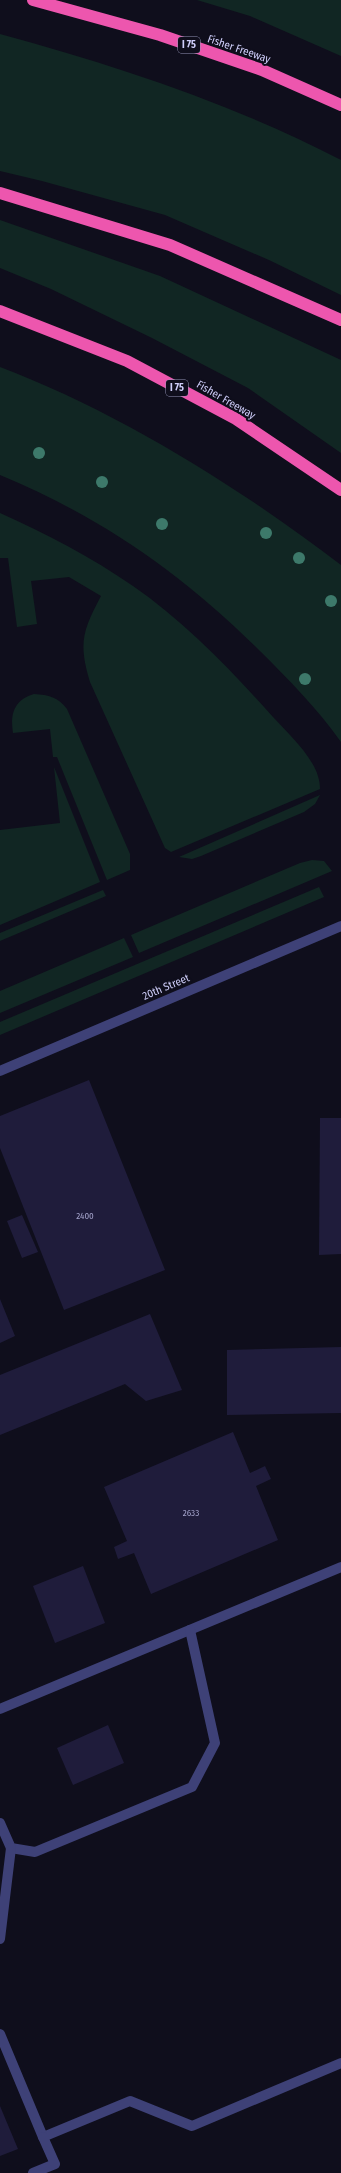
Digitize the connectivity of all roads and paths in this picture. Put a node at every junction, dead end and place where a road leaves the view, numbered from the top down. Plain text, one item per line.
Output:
1 (32, 0) edge
2 (341, 105) edge
3 (0, 193) edge
4 (0, 311) edge
5 (341, 320) edge
6 (341, 490) edge
7 (341, 926) edge
8 (0, 1071) edge
9 (341, 1567) edge
10 (190, 1630) junction
11 (0, 1709) edge
12 (0, 1823) edge
13 (10, 1848) junction
14 (0, 1939) edge
15 (0, 2034) edge
16 (341, 2063) edge
17 (44, 2137) junction
18 (33, 2173) edge

1 - 2 highway, Fisher Freeway / I 75
3 - 5 highway
4 - 6 highway, Fisher Freeway / I 75
7 - 8 street, 20th Street
9 - 10 street
10 - 11 street
10 - 13 street
12 - 13 street
13 - 14 street
15 - 17 street
16 - 17 street
17 - 18 street

